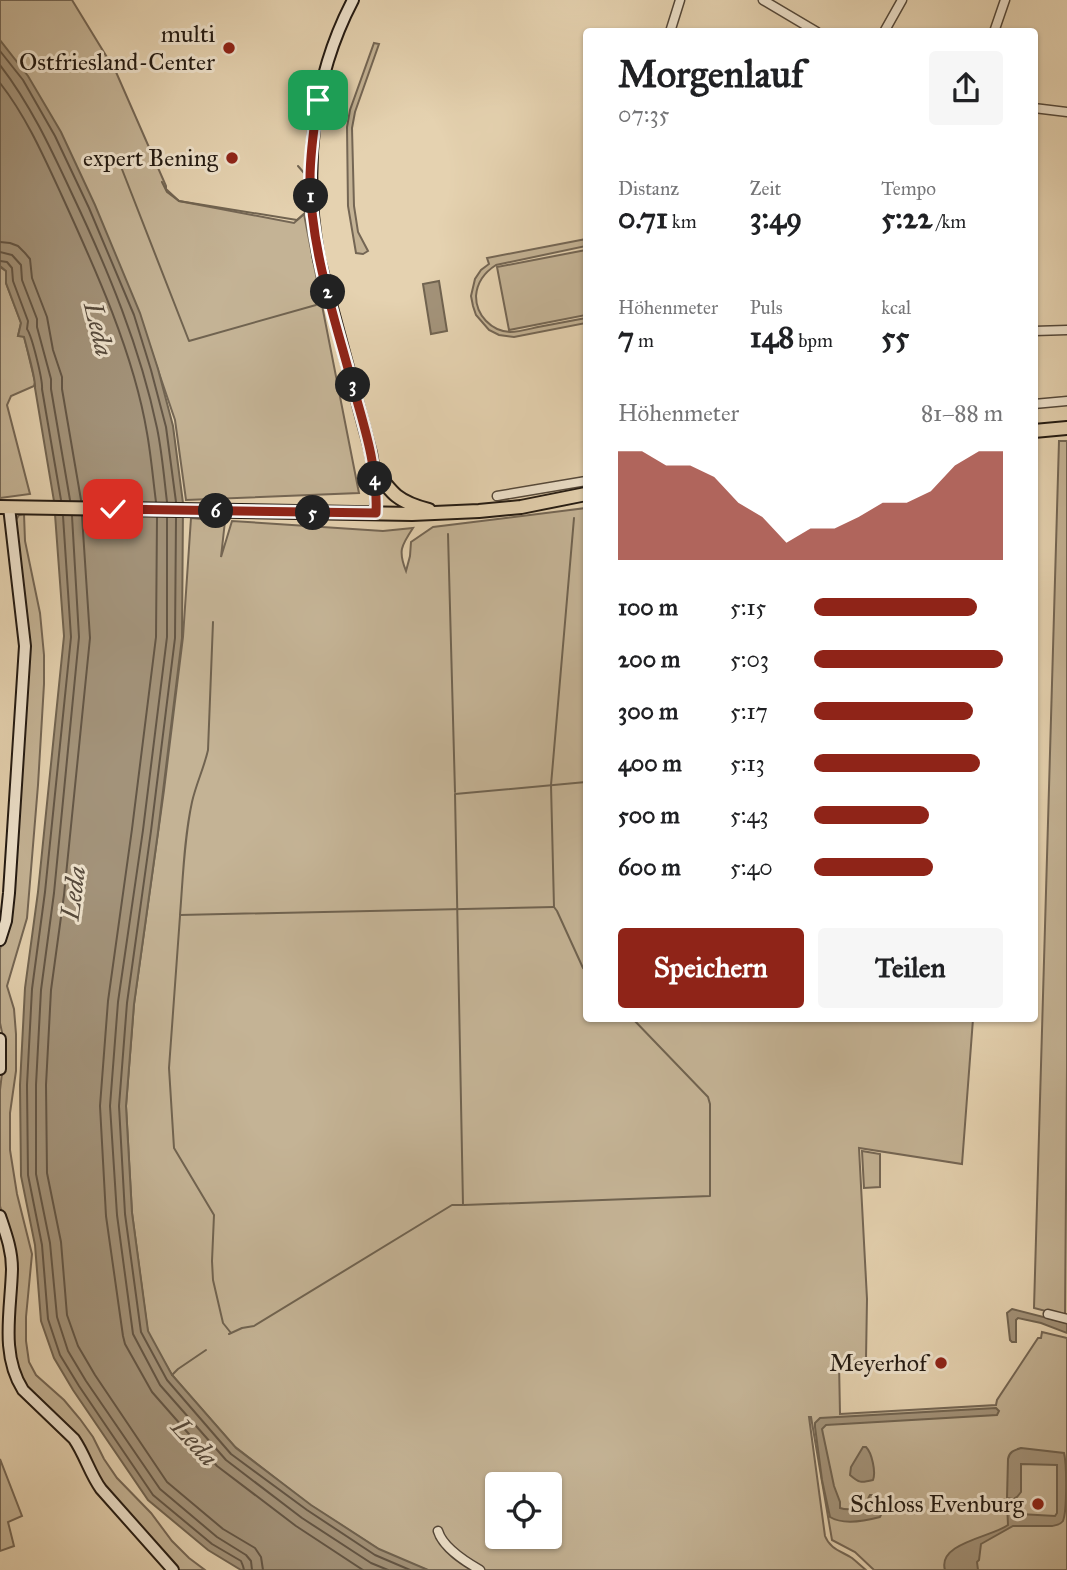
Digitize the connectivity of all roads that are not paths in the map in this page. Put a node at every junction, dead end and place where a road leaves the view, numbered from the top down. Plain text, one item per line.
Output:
1 (353, 0) edge
2 (680, 0) edge
3 (902, 0) edge
4 (1005, 0) edge
5 (768, 1) edge
6 (671, 28) edge
7 (811, 28) edge
8 (886, 28) edge
9 (995, 28) edge
10 (1038, 108) edge
11 (1067, 111) edge
12 (1067, 330) edge
13 (1038, 331) edge
14 (1067, 401) edge
15 (1038, 404) edge
16 (1067, 428) edge
17 (1038, 431) edge
18 (374, 469) junction
19 (583, 482) edge
20 (497, 496) dead end
21 (583, 496) edge
22 (5, 507) edge
23 (376, 513) junction
24 (439, 513) junction
25 (0, 940) edge
26 (0, 1039) edge
27 (0, 1069) edge
28 (0, 1216) edge
29 (1048, 1314) dead end
30 (1067, 1319) edge
31 (438, 1531) dead end
32 (173, 1570) edge
33 (480, 1570) edge

1 - 18 street
2 - 6 street
3 - 8 street
4 - 9 street
5 - 7 street
10 - 11 street
12 - 13 street
14 - 15 street
16 - 17 main road
18 - 23 street
18 - 24 main road
19 - 20 street
21 - 24 main road
22 - 23 main road
22 - 25 street
23 - 24 main road
26 - 27 street
28 - 32 street
29 - 30 street
31 - 33 street

